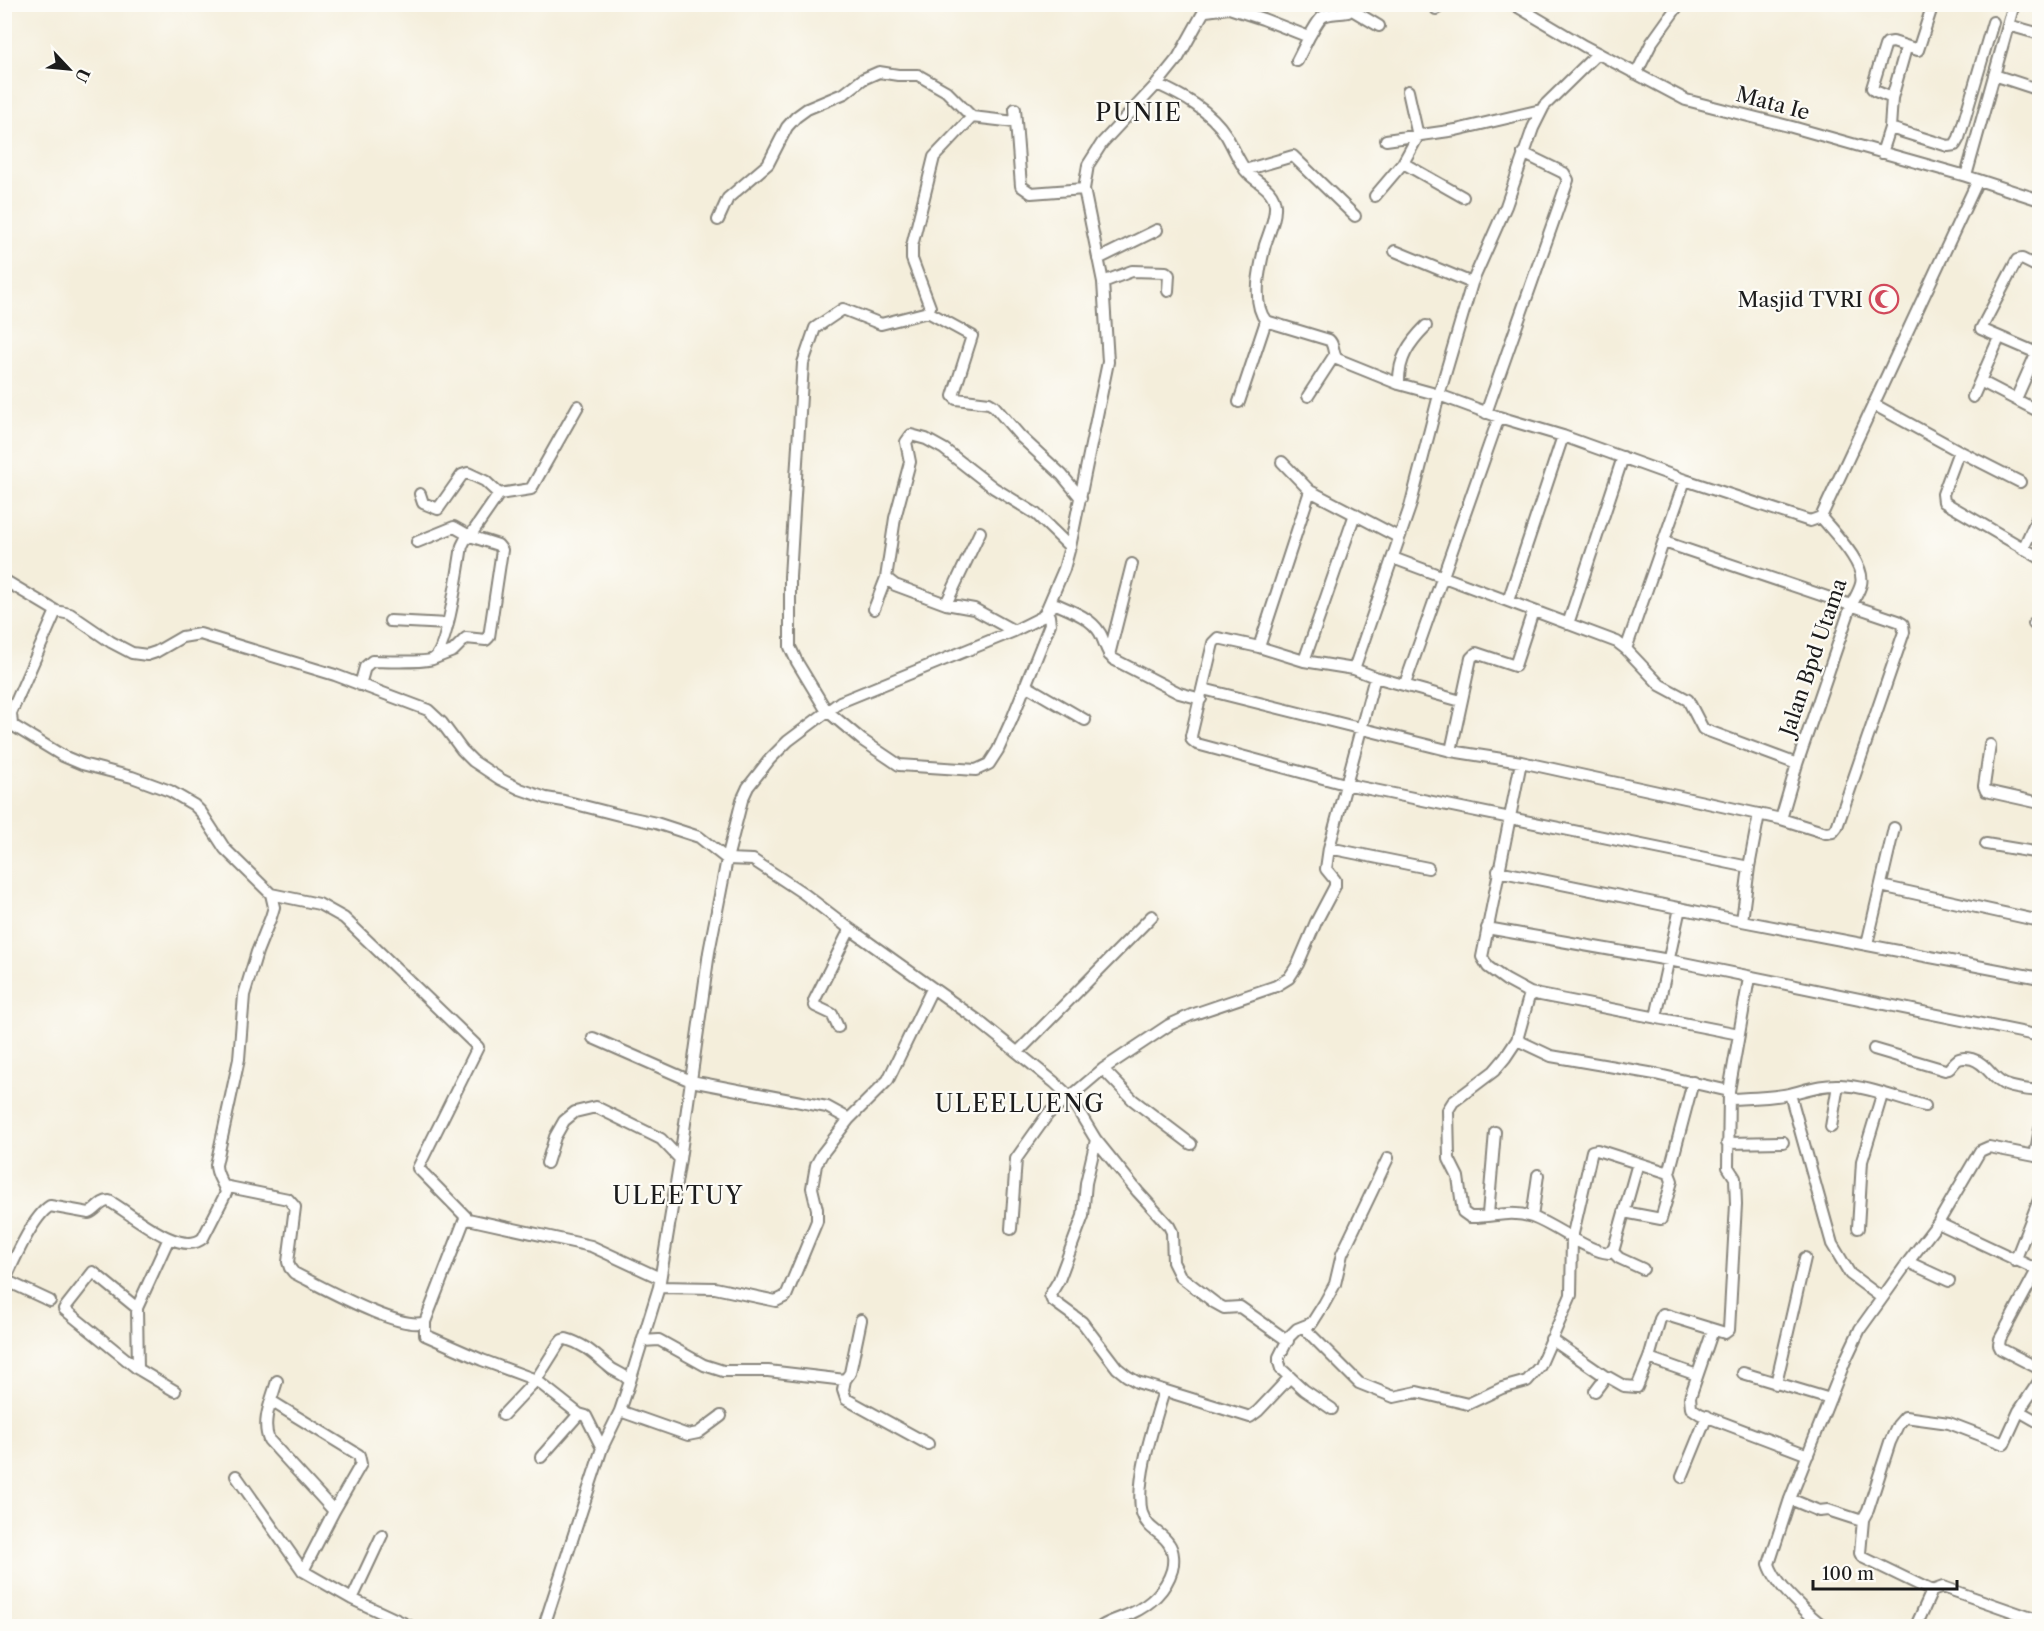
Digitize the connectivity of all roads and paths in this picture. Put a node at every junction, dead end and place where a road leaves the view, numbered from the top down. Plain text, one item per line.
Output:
1 (1513, 4) edge
2 (1933, 4) edge
3 (2014, 4) edge
4 (1354, 7) edge
5 (1677, 7) dead end
6 (1207, 8) edge
7 (1992, 22) dead end
8 (2008, 25) junction
9 (1379, 26) dead end
10 (2040, 34) edge
11 (1309, 37) junction
12 (1906, 48) junction
13 (1592, 50) junction
14 (1298, 61) dead end
15 (1636, 74) junction
16 (1994, 75) junction
17 (1157, 84) junction
18 (2040, 90) edge
19 (1408, 91) dead end
20 (1892, 98) junction
21 (1014, 109) dead end
22 (1541, 110) junction
23 (972, 117) junction
24 (1015, 122) junction
25 (1890, 128) junction
26 (1418, 136) junction
27 (1386, 140) dead end
28 (1524, 153) junction
29 (1882, 153) junction
30 (1403, 163) junction
31 (1245, 169) junction
32 (1966, 176) junction
33 (1978, 180) junction
34 (1084, 189) junction
35 (1375, 196) dead end
36 (1463, 197) dead end
37 (2040, 200) edge
38 (1355, 216) dead end
39 (718, 219) dead end
40 (1158, 230) dead end
41 (1395, 251) dead end
42 (1098, 259) junction
43 (2040, 268) edge
44 (1103, 282) junction
45 (1472, 282) junction
46 (1168, 291) dead end
47 (928, 312) junction
48 (1266, 321) junction
49 (1426, 326) dead end
50 (1999, 338) junction
51 (2038, 350) edge
52 (1334, 356) junction
53 (1980, 381) junction
54 (1399, 384) junction
55 (1439, 395) junction
56 (1308, 396) dead end
57 (1973, 397) dead end
58 (2016, 399) junction
59 (1239, 402) dead end
60 (1873, 404) junction
61 (578, 406) dead end
62 (2040, 412) edge
63 (1486, 413) junction
64 (1499, 417) junction
65 (1563, 436) junction
66 (1959, 451) junction
67 (1623, 457) junction
68 (1282, 462) dead end
69 (1684, 480) junction
70 (2020, 482) dead end
71 (1310, 491) junction
72 (420, 494) dead end
73 (499, 494) junction
74 (1081, 498) junction
75 (2040, 512) edge
76 (1355, 514) junction
77 (1821, 517) junction
78 (980, 532) dead end
79 (470, 536) junction
80 (1398, 537) junction
81 (417, 542) dead end
82 (1664, 542) junction
83 (1070, 548) junction
84 (2024, 549) junction
85 (1393, 558) junction
86 (2040, 558) edge
87 (1132, 564) dead end
88 (886, 578) junction
89 (1444, 578) junction
90 (4, 580) edge
91 (1508, 601) junction
92 (946, 604) junction
93 (1851, 606) junction
94 (874, 609) dead end
95 (57, 611) junction
96 (1533, 611) junction
97 (1044, 614) junction
98 (390, 621) dead end
99 (448, 624) junction
100 (1568, 624) junction
101 (1014, 631) junction
102 (1258, 647) junction
103 (1626, 649) junction
104 (1109, 654) junction
105 (435, 658) junction
106 (1304, 661) junction
107 (1354, 669) junction
108 (1375, 676) junction
109 (1405, 684) junction
110 (360, 685) junction
111 (1025, 685) junction
112 (1202, 694) junction
113 (1461, 701) junction
114 (826, 710) junction
115 (1085, 720) dead end
116 (1360, 729) junction
117 (1990, 745) dead end
118 (1451, 751) junction
119 (1521, 762) junction
120 (1797, 764) junction
121 (1346, 784) junction
122 (2040, 803) edge
123 (1760, 814) junction
124 (1509, 817) junction
125 (1781, 819) junction
126 (1894, 828) dead end
127 (1986, 844) dead end
128 (1329, 848) junction
129 (2040, 854) edge
130 (727, 859) junction
131 (1749, 867) junction
132 (1428, 868) dead end
133 (1498, 871) junction
134 (1881, 886) junction
135 (272, 894) junction
136 (287, 898) junction
137 (274, 907) junction
138 (1680, 908) junction
139 (1152, 916) dead end
140 (1742, 921) junction
141 (2040, 921) edge
142 (1487, 928) junction
143 (850, 929) junction
144 (1867, 944) junction
145 (1669, 960) junction
146 (1749, 978) junction
147 (2040, 978) edge
148 (932, 989) junction
149 (1530, 993) junction
150 (1656, 1017) junction
151 (838, 1027) dead end
152 (1739, 1034) junction
153 (2040, 1036) edge
154 (593, 1038) dead end
155 (1517, 1040) junction
156 (1874, 1049) dead end
157 (1018, 1052) junction
158 (1103, 1069) junction
159 (691, 1081) junction
160 (1693, 1082) junction
161 (1838, 1085) junction
162 (2040, 1091) edge
163 (1790, 1094) junction
164 (1729, 1095) junction
165 (1882, 1095) junction
166 (1070, 1097) junction
167 (1925, 1107) dead end
168 (849, 1119) junction
169 (1831, 1127) dead end
170 (2040, 1129) edge
171 (1495, 1132) dead end
172 (1096, 1140) junction
173 (1783, 1142) dead end
174 (1727, 1143) junction
175 (1191, 1144) dead end
176 (2037, 1157) edge
177 (1388, 1158) dead end
178 (680, 1159) junction
179 (547, 1163) dead end
180 (1638, 1163) junction
181 (1669, 1173) junction
182 (1538, 1175) dead end
183 (224, 1186) junction
184 (2040, 1197) edge
185 (1624, 1212) junction
186 (1488, 1214) junction
187 (1532, 1217) junction
188 (468, 1219) junction
189 (1938, 1223) junction
190 (1858, 1228) dead end
191 (1011, 1229) dead end
192 (169, 1238) junction
193 (1572, 1238) junction
194 (1612, 1251) junction
195 (1805, 1258) dead end
196 (2015, 1261) junction
197 (1908, 1262) junction
198 (1643, 1269) dead end
199 (2038, 1270) edge
200 (6, 1277) edge
201 (1949, 1281) dead end
202 (660, 1282) junction
203 (1882, 1298) junction
204 (50, 1300) dead end
205 (137, 1308) junction
206 (861, 1320) dead end
207 (425, 1322) junction
208 (1303, 1327) junction
209 (1713, 1330) junction
210 (1551, 1339) junction
211 (642, 1341) junction
212 (1288, 1341) junction
213 (1649, 1358) junction
214 (138, 1368) junction
215 (2040, 1369) edge
216 (1743, 1373) dead end
217 (1697, 1375) junction
218 (1290, 1377) junction
219 (1606, 1377) junction
220 (536, 1380) junction
221 (845, 1380) junction
222 (2040, 1380) edge
223 (277, 1381) dead end
224 (630, 1382) junction
225 (1776, 1384) junction
226 (175, 1391) dead end
227 (1164, 1391) junction
228 (1595, 1391) dead end
229 (1830, 1399) junction
230 (272, 1401) junction
231 (1332, 1409) dead end
232 (620, 1411) junction
233 (2019, 1411) junction
234 (579, 1414) junction
235 (502, 1415) dead end
236 (721, 1416) dead end
237 (1707, 1416) junction
238 (2040, 1423) edge
239 (928, 1444) dead end
240 (602, 1448) junction
241 (1808, 1455) junction
242 (541, 1457) dead end
243 (236, 1476) dead end
244 (1682, 1477) dead end
245 (1790, 1499) junction
246 (334, 1510) junction
247 (1863, 1520) junction
248 (382, 1535) dead end
249 (303, 1570) junction
250 (1932, 1591) junction
251 (352, 1599) junction
252 (2040, 1622) edge
253 (410, 1626) edge
254 (544, 1626) edge
255 (1102, 1626) edge
256 (1823, 1626) edge
257 (1916, 1626) edge

1 - 13 street, Mata Ie
2 - 12 street
3 - 8 street
4 - 9 street
4 - 11 street
5 - 15 street
6 - 11 street
6 - 17 street
7 - 25 street
8 - 10 street
8 - 16 street
11 - 14 street
12 - 20 street
12 - 20 street
13 - 15 street, Mata Ie
13 - 22 street
15 - 29 street, Mata Ie
16 - 18 street
16 - 32 street
17 - 31 street
17 - 34 street
19 - 26 street
20 - 25 street
21 - 24 street
22 - 26 street
22 - 28 street
23 - 24 street
23 - 39 street
23 - 47 street
24 - 34 street
25 - 29 street
26 - 27 street
26 - 30 street
28 - 45 street
28 - 63 street
29 - 32 street, Mata Ie
30 - 35 street
30 - 36 street
31 - 38 street
31 - 48 street
32 - 33 street, Mata Ie
33 - 37 street, Mata Ie
33 - 60 street
34 - 42 street
40 - 42 street
41 - 45 street
42 - 44 street
43 - 50 street
44 - 46 street
44 - 74 street
45 - 55 street
47 - 74 street
47 - 114 street
48 - 52 street
48 - 59 street
49 - 54 street
50 - 51 street
50 - 53 street
51 - 58 street
52 - 54 street
52 - 56 street
53 - 57 street
53 - 58 street
54 - 55 street
55 - 63 street
55 - 80 street
58 - 62 street
60 - 66 street
60 - 77 street
61 - 73 street
63 - 64 street
64 - 65 street
64 - 89 street
65 - 67 street
65 - 91 street
66 - 70 street
66 - 84 street
67 - 69 street
67 - 100 street
68 - 71 street
69 - 77 street
69 - 82 street
71 - 76 street
71 - 102 street
72 - 73 street
73 - 79 street
74 - 83 street
75 - 84 street
76 - 80 street
76 - 106 street
77 - 93 street, Jalan Bpd Utama
78 - 92 street
79 - 81 street
79 - 99 street
79 - 105 street
80 - 85 street
82 - 93 street
82 - 103 street
83 - 88 street
83 - 97 street
84 - 86 street
85 - 89 street
85 - 107 street
87 - 104 street
88 - 92 street
88 - 94 street
89 - 91 street
89 - 109 street
90 - 95 street
91 - 96 street
92 - 101 street
93 - 120 street, Jalan Bpd Utama
93 - 125 street
95 - 110 street
95 - 135 street
96 - 100 street
96 - 113 street
97 - 101 street
97 - 104 street
97 - 111 street
98 - 99 street
99 - 105 street
100 - 103 street
101 - 114 street
102 - 106 street
102 - 112 street
103 - 120 street
104 - 112 street
105 - 110 street
106 - 107 street
107 - 108 street
108 - 109 street
108 - 116 street
109 - 113 street
110 - 130 street
111 - 114 street
111 - 115 street
112 - 116 street
112 - 121 street
113 - 118 street
114 - 130 street
116 - 118 street
116 - 121 street
117 - 122 street
118 - 119 street
119 - 123 street
119 - 124 street
120 - 125 street, Jalan Bpd Utama
121 - 124 street
121 - 128 street
123 - 125 street
123 - 131 street
124 - 131 street
124 - 133 street
126 - 134 street
127 - 129 street
128 - 132 street
128 - 158 street
130 - 143 street
130 - 159 street
131 - 140 street
133 - 138 street
133 - 142 street
134 - 141 street
134 - 144 street
135 - 136 street
135 - 137 street
136 - 137 street
136 - 188 street
137 - 183 street
138 - 140 street
138 - 145 street
139 - 157 street
140 - 144 street
142 - 145 street
142 - 149 street
143 - 148 street
143 - 151 street
144 - 147 street
145 - 146 street
145 - 150 street
146 - 152 street
146 - 153 street
148 - 157 street
148 - 168 street
149 - 150 street
149 - 155 street
150 - 152 street
152 - 164 street
154 - 159 street
155 - 160 street
155 - 186 street
156 - 162 street
157 - 166 street
158 - 166 street
158 - 175 street
159 - 168 street
159 - 178 street
160 - 164 street
160 - 181 street
161 - 163 street
161 - 165 street
161 - 169 street
163 - 164 street
163 - 203 street
164 - 174 street
165 - 167 street
165 - 190 street
166 - 172 street
166 - 191 street
168 - 202 street
170 - 176 street
171 - 186 street
172 - 212 street
172 - 227 street
173 - 174 street
174 - 209 street
176 - 189 street
177 - 208 street
178 - 179 street
178 - 202 street
180 - 181 street
180 - 185 street
180 - 193 street
181 - 185 street
182 - 187 street
183 - 192 street
183 - 207 street
184 - 196 street
185 - 194 street
186 - 187 street
187 - 193 street
188 - 202 street
188 - 207 street
189 - 196 street
189 - 197 street
192 - 200 street
192 - 205 street
193 - 194 street
193 - 210 street
194 - 198 street
195 - 225 street
196 - 199 street
197 - 201 street
197 - 203 street
199 - 215 street
200 - 204 street
202 - 211 street
203 - 229 street
205 - 214 street
205 - 214 street
206 - 221 street
207 - 220 street
208 - 210 street
208 - 212 street
209 - 213 street
209 - 217 street
210 - 219 street
211 - 221 street
211 - 224 street
212 - 218 street
213 - 217 street
213 - 219 street
214 - 226 street
216 - 225 street
217 - 237 street
218 - 227 street
218 - 231 street
219 - 228 street
220 - 224 street
220 - 234 street
220 - 235 street
221 - 239 street
222 - 233 street
223 - 230 street
224 - 232 street
225 - 229 street
227 - 255 street
229 - 241 street
230 - 246 street
230 - 246 street
232 - 236 street
232 - 240 street
233 - 238 street
233 - 247 street
234 - 240 street
234 - 242 street
237 - 241 street
237 - 244 street
240 - 254 street
241 - 245 street
243 - 249 street
245 - 247 street
245 - 256 street
246 - 249 street
247 - 250 street
248 - 251 street
249 - 251 street
250 - 252 street
250 - 257 street
251 - 253 street

